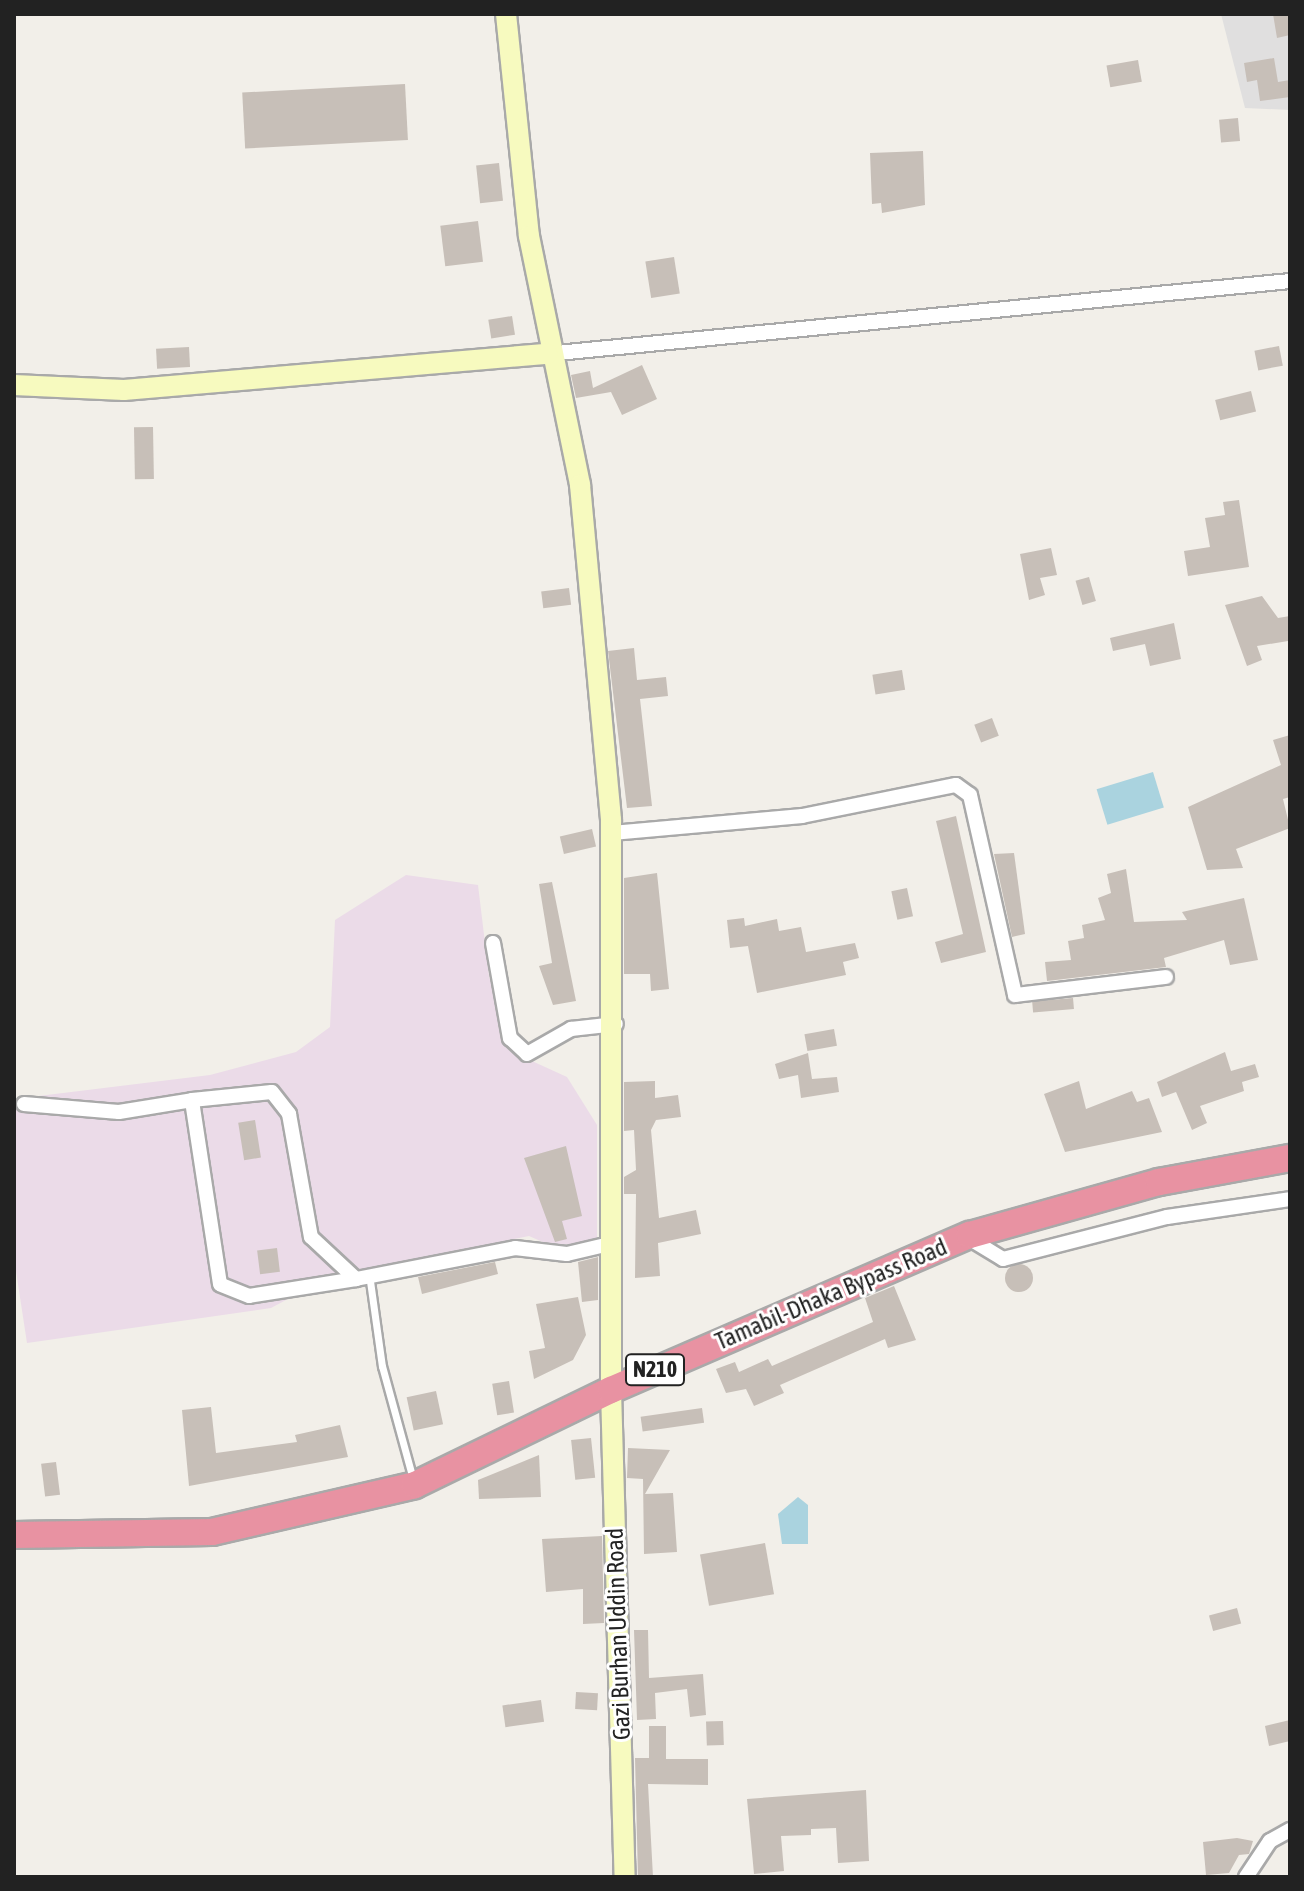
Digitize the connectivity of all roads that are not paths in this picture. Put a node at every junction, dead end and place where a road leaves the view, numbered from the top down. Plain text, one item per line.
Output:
1 (506, 14) edge
2 (1290, 281) edge
3 (547, 354) junction
4 (24, 386) edge
5 (14, 395) edge
6 (612, 833) junction
7 (493, 943) dead end
8 (1166, 977) dead end
9 (616, 1024) junction
10 (192, 1100) junction
11 (24, 1104) dead end
12 (1290, 1158) edge
13 (1290, 1199) edge
14 (966, 1237) junction
15 (614, 1243) junction
16 (363, 1280) junction
17 (611, 1390) junction
18 (415, 1485) junction
19 (14, 1535) edge
20 (1290, 1830) edge
21 (625, 1877) edge
22 (1246, 1877) edge

1 - 3 street, Gazi Burhan Uddin Road
2 - 3 street
3 - 4 street
3 - 6 street, Gazi Burhan Uddin Road
4 - 5 street
6 - 8 street
6 - 9 street, Gazi Burhan Uddin Road
7 - 9 street
9 - 15 street, Gazi Burhan Uddin Road
10 - 11 street
10 - 16 street
10 - 16 street
12 - 14 highway, Tamabil-Dhaka Bypass Road / N210
13 - 14 street
14 - 17 highway, Tamabil-Dhaka Bypass Road / N210
15 - 16 street
15 - 17 street, Gazi Burhan Uddin Road
16 - 18 lane
17 - 18 highway, Tamabil-Dhaka Bypass Road / N210
17 - 21 street, Gazi Burhan Uddin Road
18 - 19 highway, Tamabil-Dhaka Bypass Road / N210
20 - 22 street

